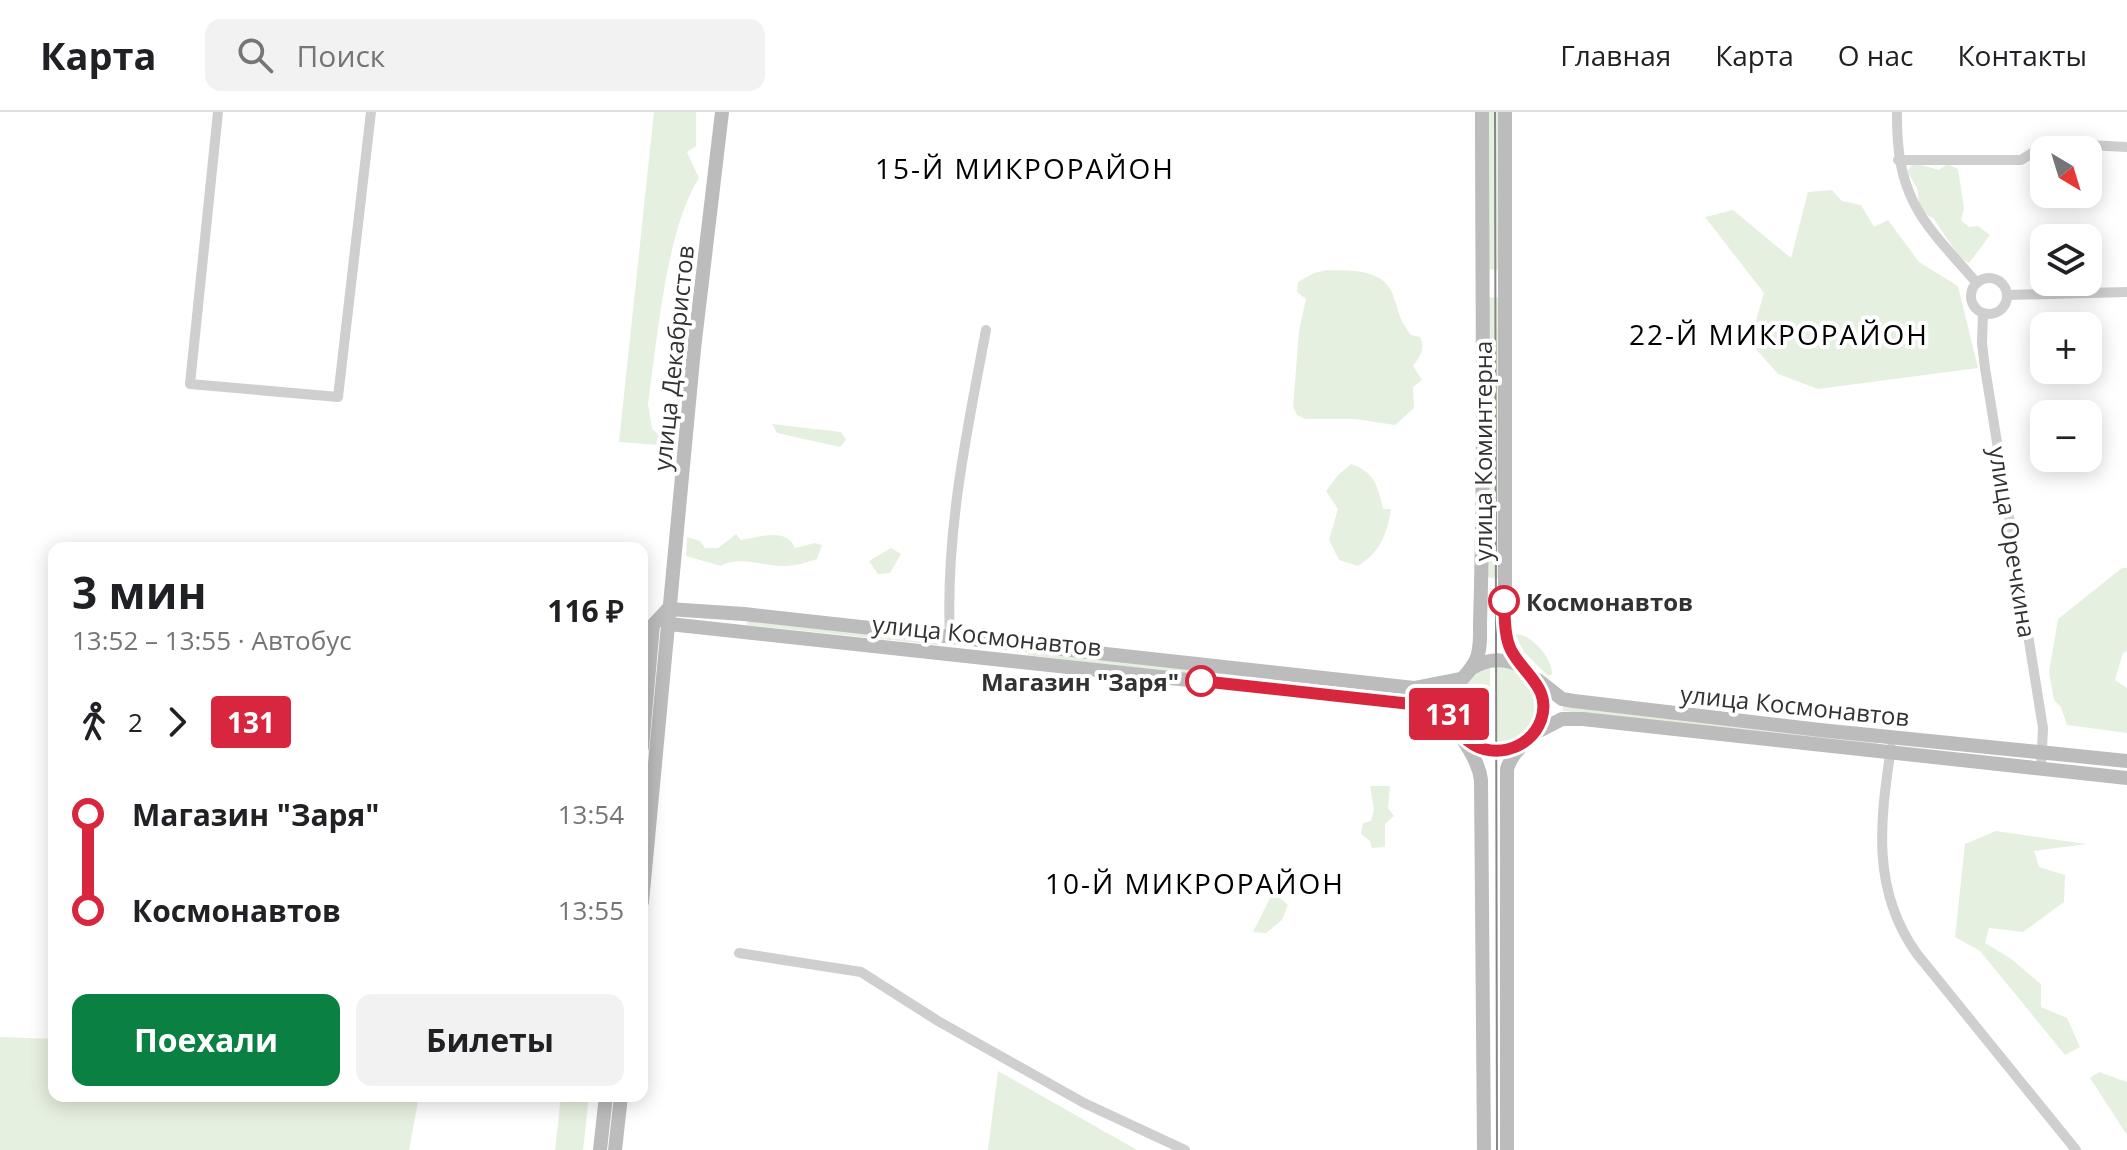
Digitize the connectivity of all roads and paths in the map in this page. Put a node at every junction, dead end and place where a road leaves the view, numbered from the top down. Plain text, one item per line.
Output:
1 (218, 112) edge
2 (371, 112) edge
3 (722, 112) edge
4 (1482, 112) edge
5 (1505, 112) edge
6 (1897, 112) edge
7 (2127, 147) edge
8 (1898, 160) junction
9 (1977, 283) junction
10 (2127, 292) edge
11 (2008, 295) junction
12 (1983, 314) junction
13 (986, 330) dead end
14 (744, 614) junction
15 (669, 616) junction
16 (648, 628) edge
17 (742, 631) junction
18 (950, 637) junction
19 (1472, 668) junction
20 (1262, 670) junction
21 (1531, 674) junction
22 (1460, 679) junction
23 (1260, 687) junction
24 (1458, 729) junction
25 (1534, 733) junction
26 (1892, 738) junction
27 (1520, 745) junction
28 (2042, 752) junction
29 (1890, 753) junction
30 (2127, 761) edge
31 (2041, 769) junction
32 (2127, 778) edge
33 (648, 827) edge
34 (739, 953) dead end
35 (605, 1102) edge
36 (620, 1102) edge
37 (600, 1150) edge
38 (615, 1150) edge
39 (1185, 1150) edge
40 (1484, 1150) edge
41 (1507, 1150) edge
42 (2076, 1150) edge

1 - 2 street
3 - 15 street, улица Декабристов
4 - 19 street, улица Коминтерна
5 - 21 street, улица Коминтерна
6 - 8 street, улица Оречкина
7 - 8 street
8 - 9 street, улица Оречкина
9 - 11 street
9 - 12 street, улица Оречкина
10 - 11 street
11 - 12 street
12 - 28 street, улица Оречкина
13 - 18 street
14 - 15 street, улица Космонавтов
14 - 17 street
14 - 18 street, улица Космонавтов
15 - 16 street
15 - 17 street, улица Космонавтов
15 - 33 street, улица Декабристов
17 - 23 street, улица Космонавтов
18 - 20 street, улица Космонавтов
19 - 21 street, улица Космонавтов
19 - 22 street
20 - 22 street, улица Космонавтов
20 - 23 street
21 - 25 street, улица Коминтерна
21 - 26 street, улица Космонавтов
22 - 24 street
23 - 24 street, улица Космонавтов
24 - 27 street, улица Космонавтов
24 - 40 street
25 - 27 street
25 - 29 street, улица Космонавтов
26 - 28 street, улица Космонавтов
26 - 29 street
27 - 41 street
28 - 30 street, улица Космонавтов
28 - 31 street, улица Оречкина
29 - 31 street, улица Космонавтов
29 - 42 street
31 - 32 street, улица Космонавтов
34 - 39 street
35 - 37 street
36 - 38 street

